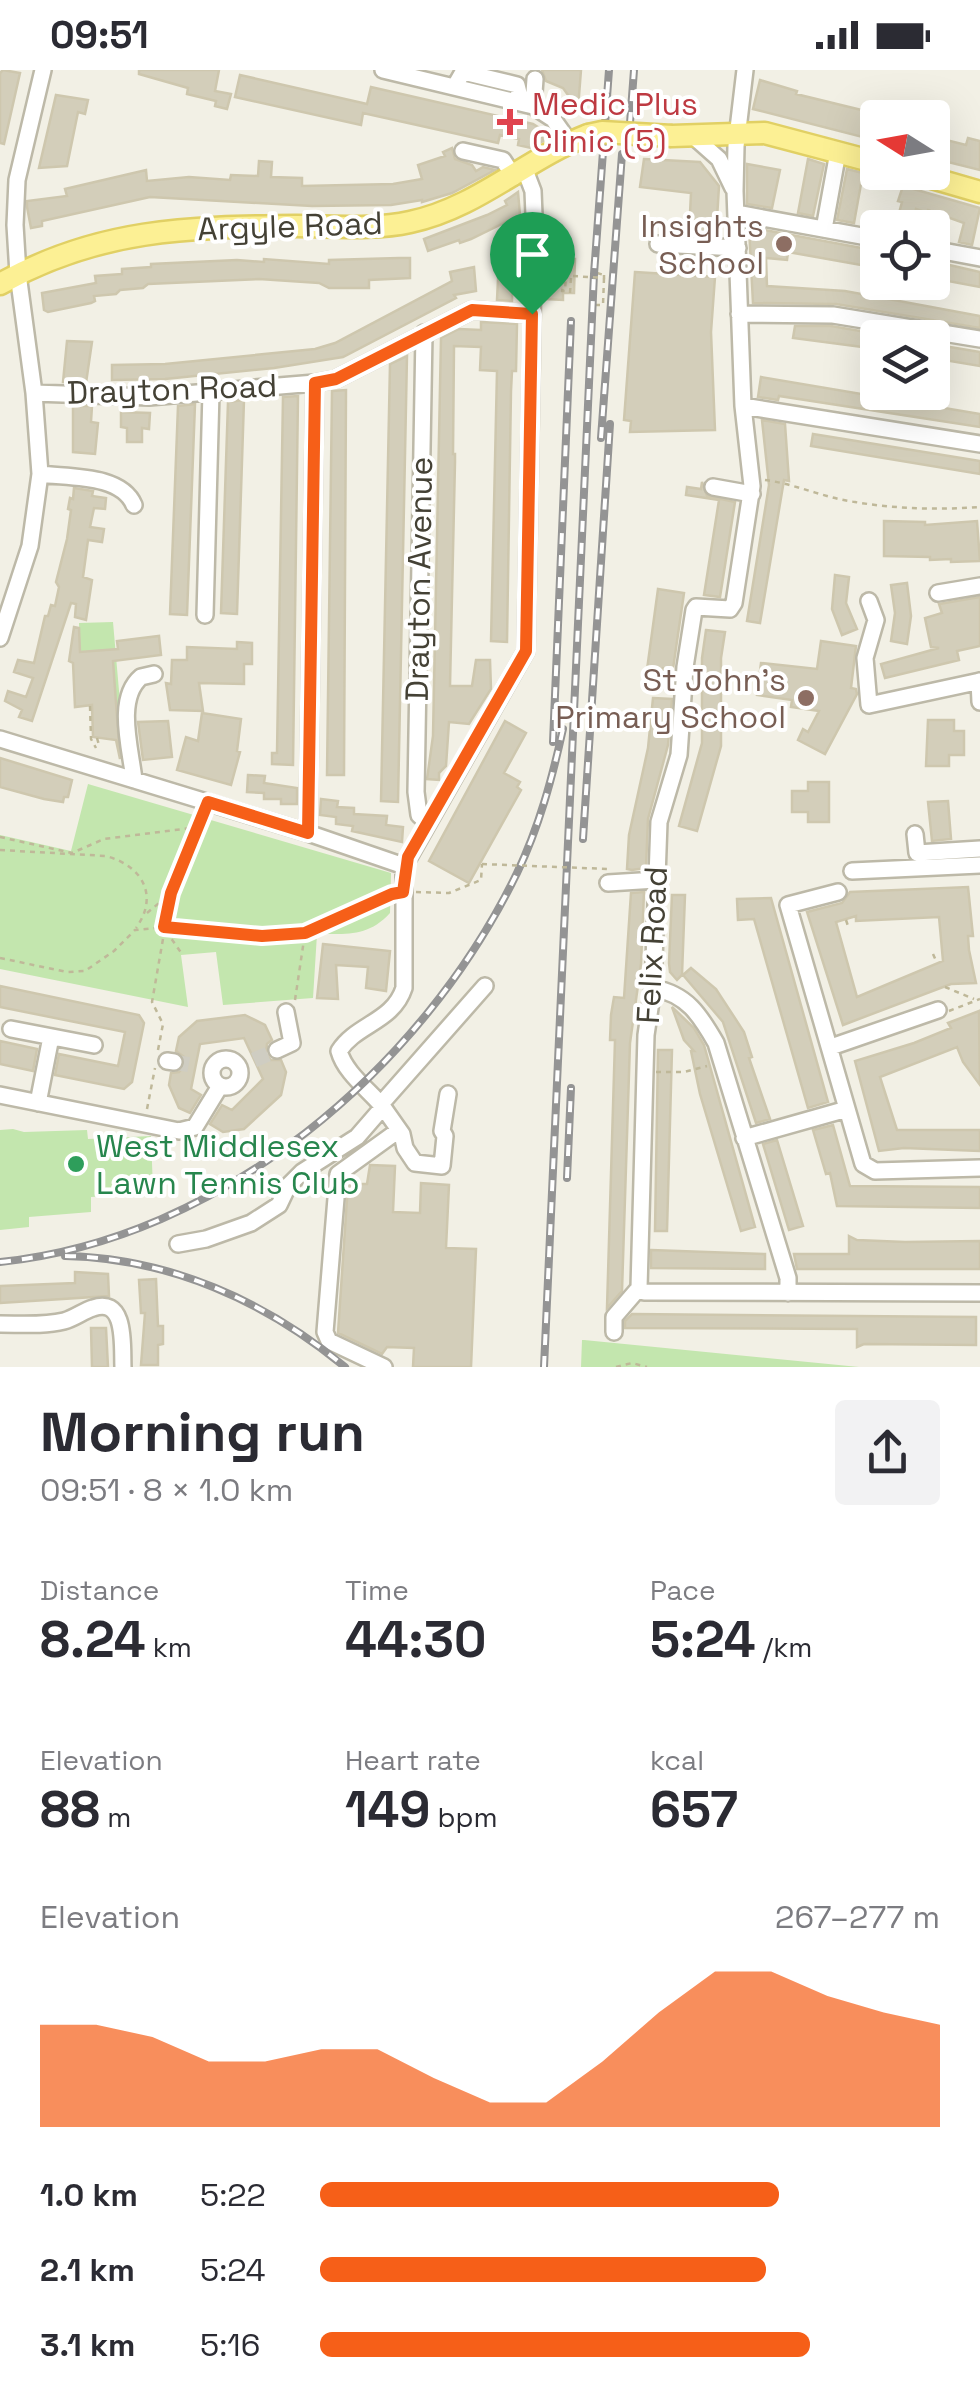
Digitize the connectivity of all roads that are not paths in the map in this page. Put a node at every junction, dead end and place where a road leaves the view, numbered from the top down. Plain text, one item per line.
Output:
1 (43, 70) edge
2 (383, 70) edge
3 (745, 70) edge
4 (535, 79) dead end
5 (527, 104) junction
6 (739, 134) junction
7 (682, 136) junction
8 (579, 139) junction
9 (463, 151) dead end
10 (838, 152) junction
11 (860, 158) edge
12 (519, 173) junction
13 (950, 183) edge
14 (735, 191) junction
15 (980, 192) edge
16 (736, 213) junction
17 (824, 229) junction
18 (860, 236) edge
19 (658, 244) dead end
20 (738, 248) junction
21 (950, 251) edge
22 (979, 254) edge
23 (9, 279) edge
24 (532, 314) junction
25 (739, 314) junction
26 (424, 333) junction
27 (980, 339) edge
28 (742, 362) junction
29 (760, 364) dead end
30 (315, 383) junction
31 (212, 392) junction
32 (34, 393) junction
33 (743, 406) junction
34 (980, 444) edge
35 (40, 474) junction
36 (713, 487) dead end
37 (757, 487) junction
38 (134, 505) dead end
39 (980, 586) edge
40 (938, 593) dead end
41 (869, 601) dead end
42 (205, 615) dead end
43 (0, 638) edge
44 (154, 674) dead end
45 (979, 681) edge
46 (980, 702) edge
47 (0, 738) edge
48 (134, 780) junction
49 (427, 822) junction
50 (308, 833) junction
51 (915, 834) dead end
52 (980, 849) edge
53 (404, 866) junction
54 (980, 866) edge
55 (852, 871) dead end
56 (608, 876) road end
57 (656, 880) junction
58 (838, 892) dead end
59 (485, 986) dead end
60 (653, 988) junction
61 (938, 1010) road end
62 (286, 1012) road end
63 (11, 1029) dead end
64 (51, 1037) junction
65 (94, 1045) dead end
66 (831, 1047) junction
67 (276, 1050) dead end
68 (220, 1086) junction
69 (0, 1094) edge
70 (448, 1094) dead end
71 (38, 1103) junction
72 (382, 1106) junction
73 (846, 1108) junction
74 (399, 1130) junction
75 (744, 1138) junction
76 (980, 1168) edge
77 (178, 1244) dead end
78 (639, 1288) junction
79 (788, 1292) junction
80 (980, 1293) edge
81 (0, 1324) edge
82 (614, 1332) dead end
83 (123, 1367) edge
84 (384, 1367) edge

1 - 23 street
2 - 5 street
3 - 6 street
4 - 5 street
5 - 8 street
6 - 7 main road
6 - 10 main road
6 - 14 street
7 - 8 main road, bridge
7 - 14 street
8 - 12 main road, Argyle Road
9 - 12 street
10 - 11 main road
10 - 17 street
12 - 23 main road, Argyle Road
12 - 24 street
13 - 15 main road
14 - 16 street
16 - 17 street
16 - 20 street
17 - 18 street
19 - 20 street
20 - 25 street
21 - 22 street
23 - 32 street
24 - 26 street, Drayton Road
24 - 49 street
25 - 27 street
25 - 28 street
26 - 30 street, Drayton Road
26 - 49 street, Drayton Avenue
28 - 29 street
28 - 33 street
30 - 31 street, Drayton Road
30 - 50 street
31 - 32 street, Drayton Road
31 - 42 street
32 - 35 street
33 - 34 street
33 - 37 street
35 - 38 street
35 - 43 street
36 - 37 street
37 - 57 street, Felix Road
39 - 40 street
41 - 45 street
44 - 48 street
45 - 46 street
47 - 48 street
48 - 50 street
49 - 53 street
50 - 53 street
51 - 52 street
53 - 72 street
54 - 55 street
56 - 57 street
57 - 60 street, Felix Road
58 - 66 street
59 - 72 street
60 - 75 street
60 - 78 street, Felix Road
61 - 66 street
62 - 67 street
63 - 64 street
64 - 65 street
64 - 71 street
66 - 73 street
68 - 68 street
68 - 71 street
69 - 71 street
70 - 74 street
72 - 74 street
72 - 77 street
73 - 75 street
73 - 76 street
74 - 84 street
75 - 79 street
78 - 79 street
78 - 82 street
79 - 80 street
81 - 83 street

